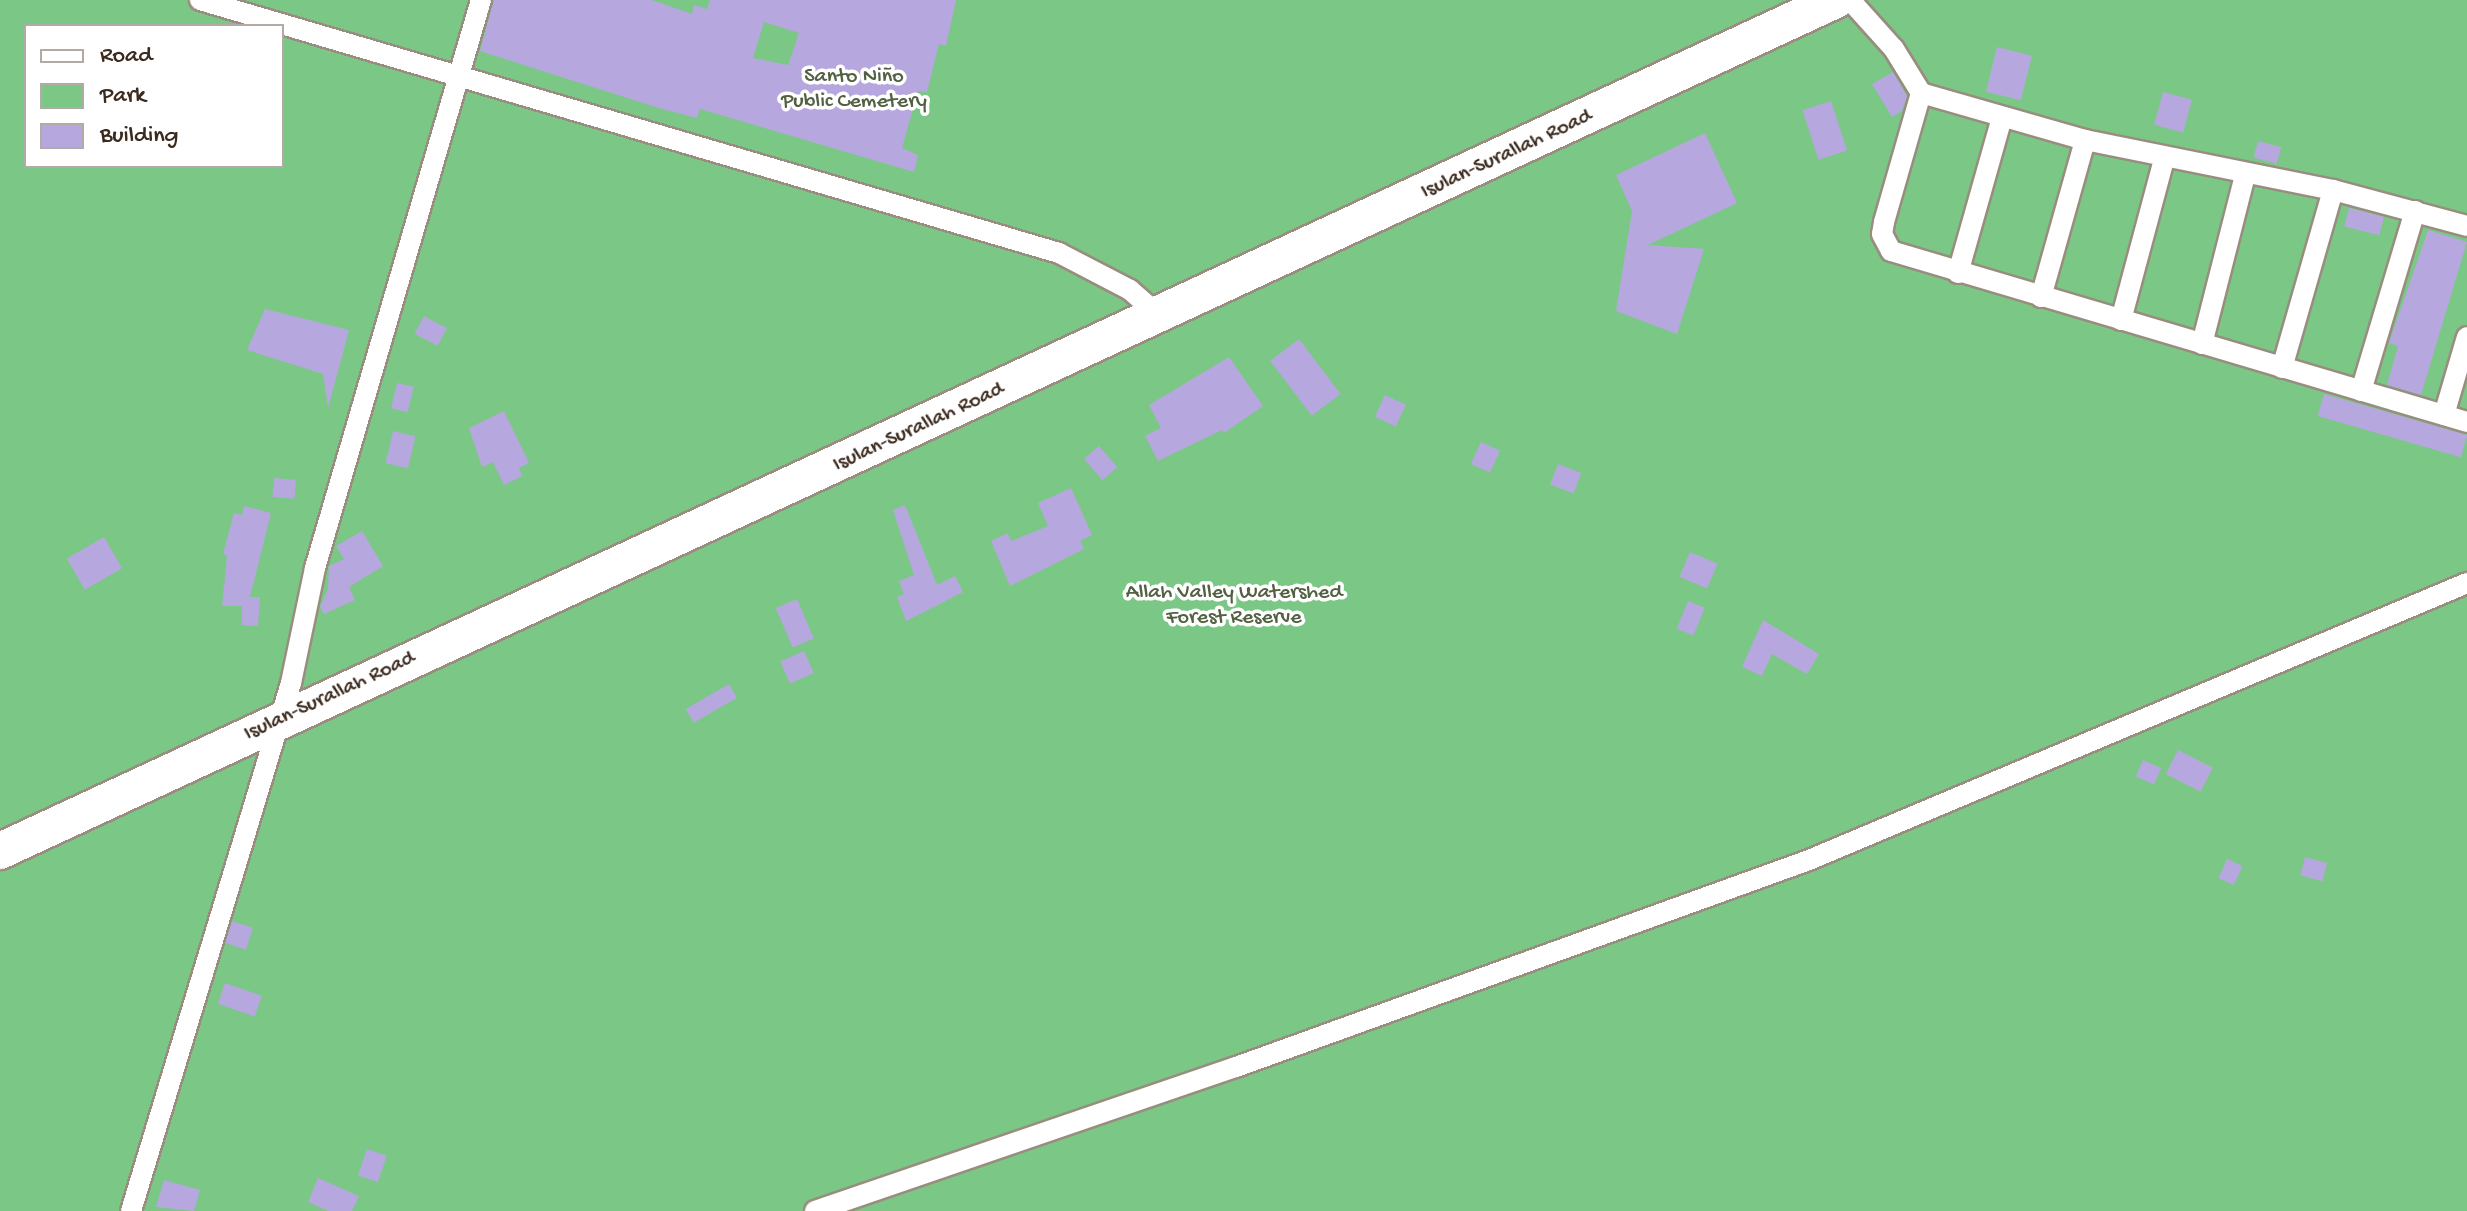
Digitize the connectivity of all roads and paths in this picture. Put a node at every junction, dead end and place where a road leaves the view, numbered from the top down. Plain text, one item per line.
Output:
1 (200, 0) edge
2 (481, 0) edge
3 (1836, 0) edge
4 (1850, 0) edge
5 (280, 24) edge
6 (284, 25) edge
7 (460, 78) junction
8 (1921, 93) junction
9 (2002, 118) junction
10 (2085, 140) junction
11 (2164, 159) junction
12 (2245, 175) junction
13 (2333, 190) junction
14 (2415, 211) junction
15 (2467, 226) edge
16 (1958, 273) junction
17 (2041, 297) junction
18 (1161, 317) junction
19 (2121, 320) junction
20 (2467, 337) edge
21 (2202, 344) junction
22 (2282, 368) junction
23 (2361, 391) junction
24 (2444, 415) junction
25 (2467, 422) edge
26 (2467, 583) edge
27 (276, 722) junction
28 (0, 851) edge
29 (131, 1211) edge
30 (815, 1211) edge

1 - 5 street
2 - 7 street
3 - 18 highway, Isulan-Surallah Road
4 - 8 street
6 - 7 street
7 - 18 street
7 - 27 street
8 - 9 street
8 - 16 street
9 - 10 street
9 - 16 street
10 - 11 street
10 - 17 street
11 - 12 street
11 - 19 street
12 - 13 street
12 - 21 street
13 - 14 street
13 - 22 street
14 - 15 street
14 - 23 street
16 - 17 street
17 - 19 street
18 - 27 highway, Isulan-Surallah Road
19 - 21 street
20 - 24 street
21 - 22 street
22 - 23 street
23 - 24 street
24 - 25 street
26 - 30 street
27 - 28 highway, Isulan-Surallah Road
27 - 29 street

